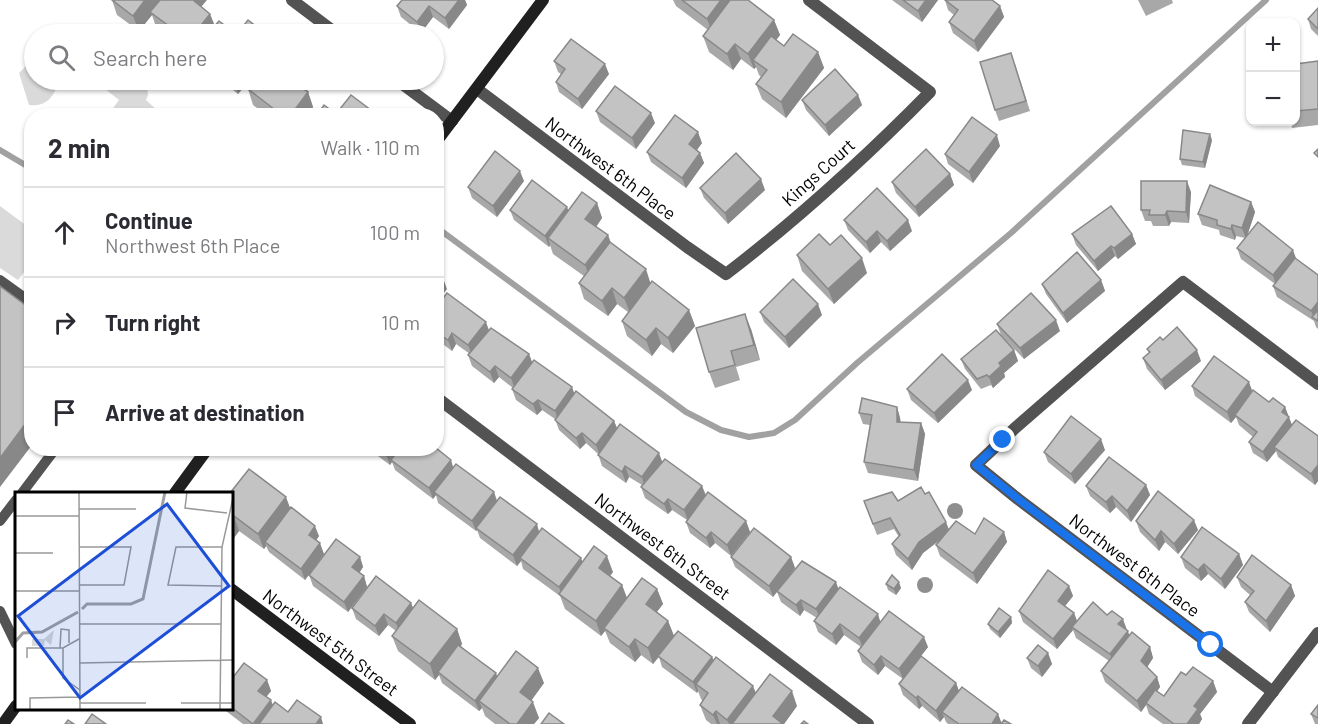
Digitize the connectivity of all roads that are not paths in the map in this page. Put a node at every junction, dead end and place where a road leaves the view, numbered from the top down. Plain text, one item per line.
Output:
1 (292, 0) edge
2 (543, 0) edge
3 (809, 0) edge
4 (324, 24) edge
5 (477, 89) junction
6 (410, 90) edge
7 (435, 108) edge
8 (444, 115) edge
9 (452, 121) junction
10 (444, 132) edge
11 (726, 274) joint
12 (0, 280) edge
13 (24, 297) edge
14 (1318, 384) edge
15 (444, 403) edge
16 (50, 456) edge
17 (202, 456) edge
18 (22, 492) edge
19 (176, 492) edge
20 (15, 501) edge
21 (0, 521) edge
22 (232, 590) edge
23 (0, 612) edge
24 (1318, 633) edge
25 (15, 642) edge
26 (1273, 692) junction
27 (15, 707) edge
28 (3, 721) edge
29 (410, 724) edge
30 (868, 724) edge
31 (1248, 724) edge

1 - 4 street
2 - 5 main road
3 - 11 street, Kings Court
5 - 9 main road
5 - 11 street, Northwest 6th Place
6 - 7 street
8 - 9 street
9 - 10 main road
12 - 13 lane
14 - 26 street, Northwest 6th Place
15 - 30 street, Northwest 6th Street
16 - 18 lane
17 - 19 main road
20 - 21 lane
22 - 29 main road, Northwest 5th Street
23 - 25 lane
24 - 26 street
26 - 31 street
27 - 28 main road

